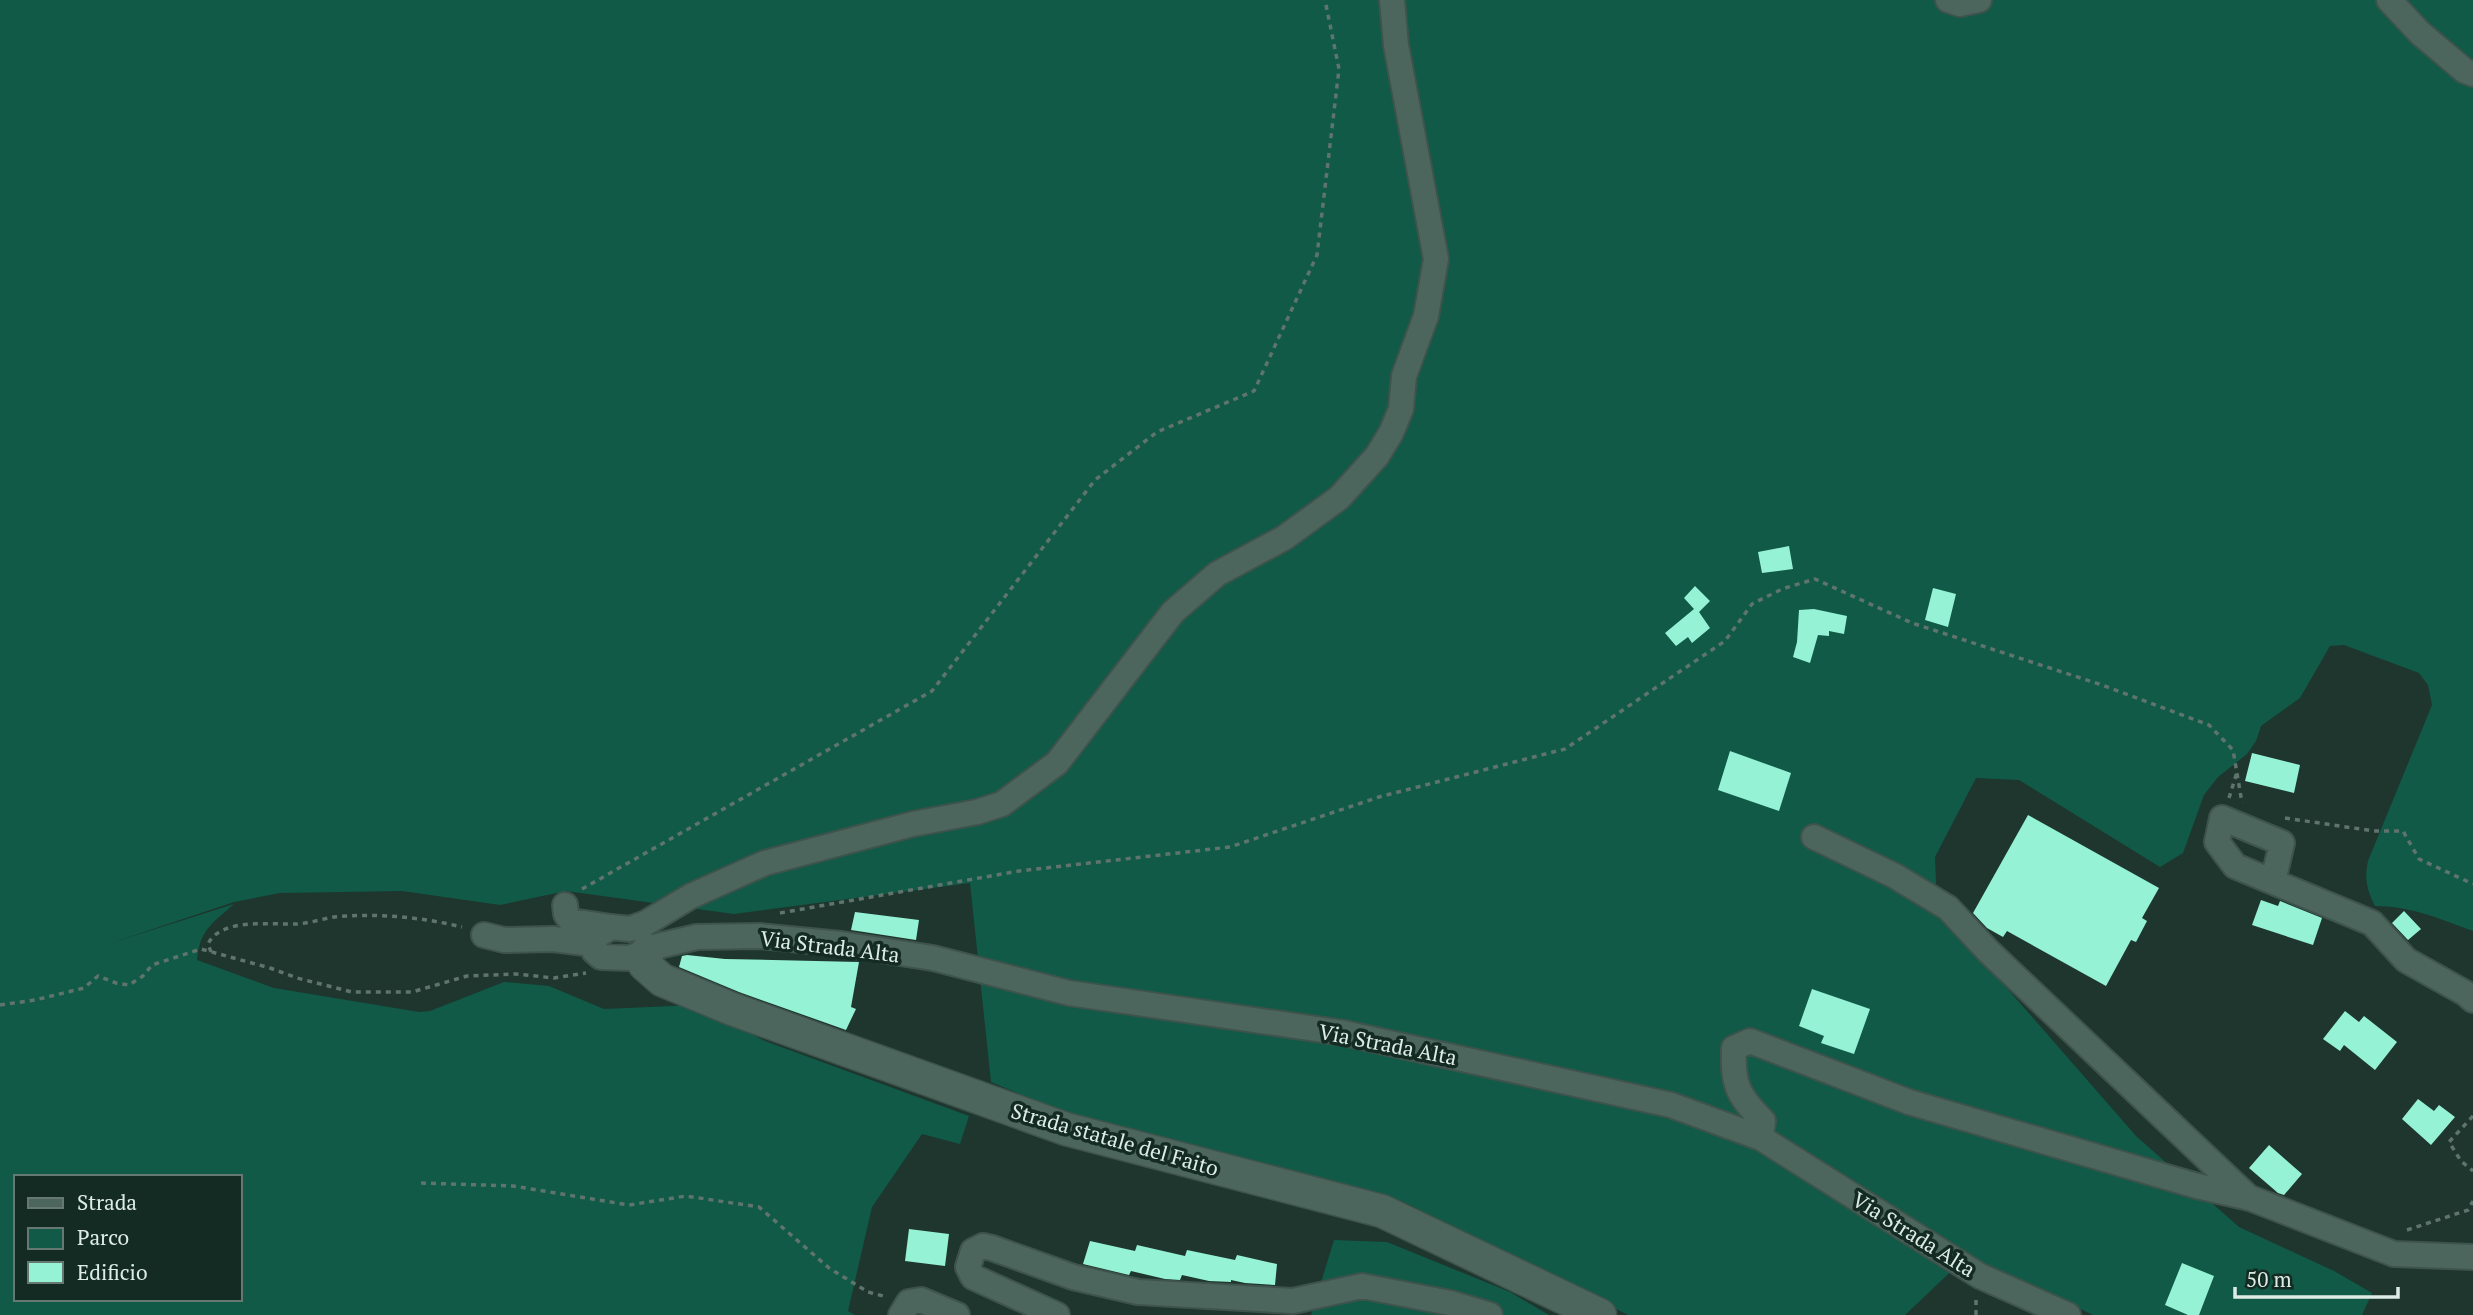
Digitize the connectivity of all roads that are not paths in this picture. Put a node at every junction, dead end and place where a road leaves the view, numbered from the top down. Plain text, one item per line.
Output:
1 (1392, 0) edge
2 (1948, 0) edge
3 (1979, 0) edge
4 (2389, 0) edge
5 (2473, 74) edge
6 (1814, 836) dead end
7 (2273, 881) junction
8 (565, 905) road end
9 (484, 935) road end
10 (603, 943) junction
11 (653, 948) junction
12 (2473, 1000) edge
13 (1761, 1138) junction
14 (2250, 1198) junction
15 (2473, 1256) edge
16 (905, 1309) edge
17 (957, 1315) edge
18 (1057, 1315) edge
19 (1490, 1315) edge
20 (1600, 1315) edge
21 (2068, 1315) edge

1 - 10 street
2 - 3 street
4 - 5 street
6 - 14 street
7 - 7 street
7 - 12 street
8 - 10 street
9 - 10 street
10 - 11 street, Via Strada Alta
11 - 13 street, Via Strada Alta
11 - 20 street, Strada statale del Faito
13 - 14 street
13 - 21 street, Via Strada Alta
14 - 15 street
16 - 17 street
18 - 19 street

